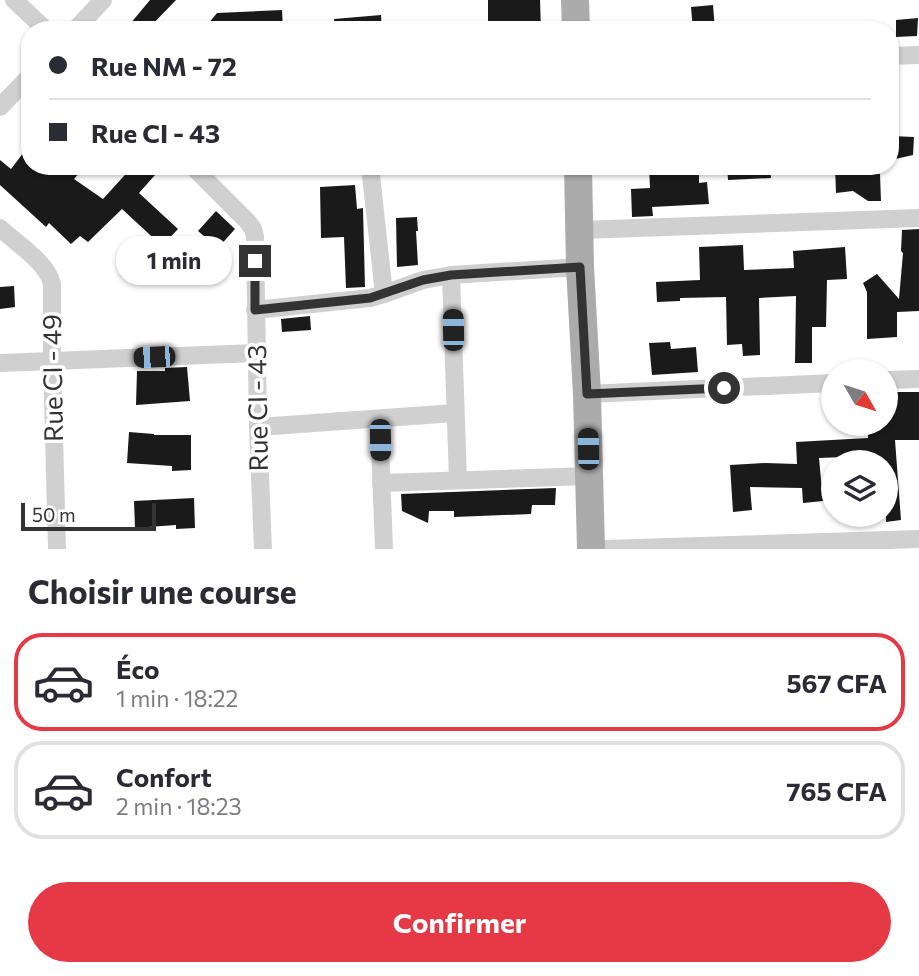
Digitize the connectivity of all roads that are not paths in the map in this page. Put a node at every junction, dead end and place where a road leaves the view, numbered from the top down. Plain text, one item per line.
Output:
1 (14, 0) edge
2 (103, 0) edge
3 (575, 0) edge
4 (36, 21) edge
5 (83, 21) edge
6 (576, 21) edge
7 (919, 55) edge
8 (899, 56) edge
9 (21, 85) edge
10 (0, 107) edge
11 (201, 175) edge
12 (370, 175) edge
13 (578, 175) edge
14 (919, 218) edge
15 (0, 228) edge
16 (580, 230) junction
17 (580, 267) junction
18 (451, 275) junction
19 (377, 296) junction
20 (255, 310) junction
21 (257, 353) junction
22 (52, 361) junction
23 (0, 363) edge
24 (919, 379) edge
25 (898, 380) edge
26 (821, 384) edge
27 (587, 394) junction
28 (455, 413) junction
29 (379, 419) junction
30 (258, 427) junction
31 (589, 476) junction
32 (458, 480) junction
33 (381, 483) junction
34 (919, 539) edge
35 (57, 549) edge
36 (263, 549) edge
37 (384, 549) edge
38 (592, 549) edge
39 (605, 549) edge

1 - 4 street
2 - 5 street
3 - 6 main road
7 - 8 street
9 - 10 street
11 - 20 street, Rue CI - 43
12 - 19 street
13 - 16 main road
14 - 16 street
15 - 22 street, Rue CI - 49
16 - 17 main road
17 - 18 street
17 - 27 main road
18 - 19 street
18 - 28 street
19 - 20 street
20 - 21 street, Rue CI - 43
21 - 22 street
21 - 30 street, Rue CI - 43
22 - 23 street
22 - 35 street, Rue CI - 49
24 - 25 street
26 - 27 street
27 - 31 main road
28 - 29 street
28 - 32 street
29 - 30 street
29 - 33 street
30 - 36 street, Rue CI - 43
31 - 32 street
31 - 38 main road
32 - 33 street
33 - 37 street
34 - 39 street

